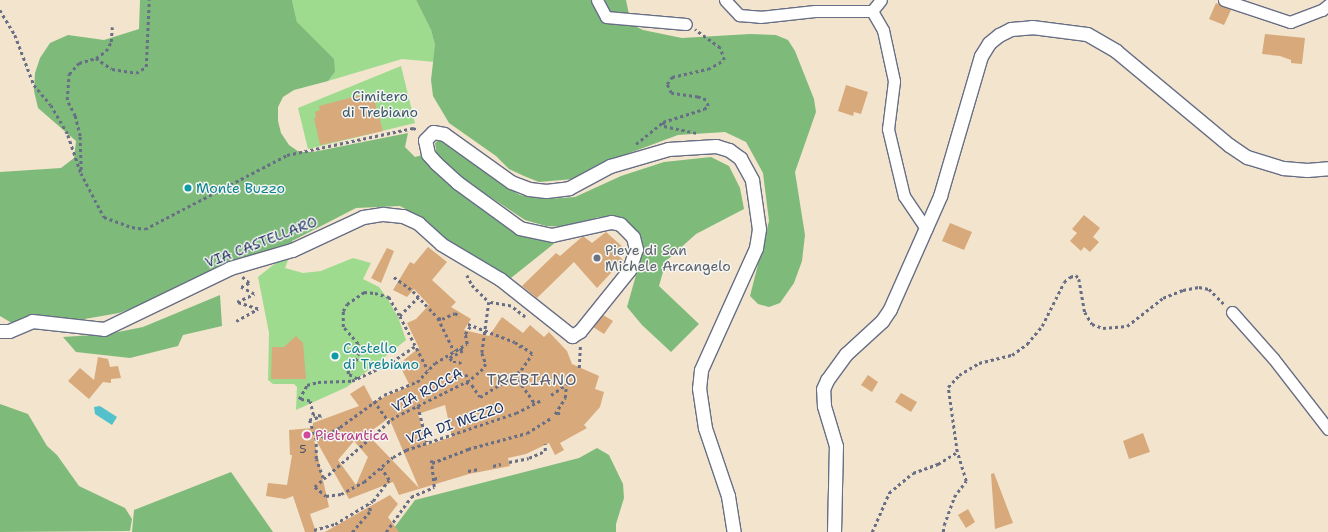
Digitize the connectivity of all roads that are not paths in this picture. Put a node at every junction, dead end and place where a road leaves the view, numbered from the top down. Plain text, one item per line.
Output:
1 (597, 0) edge
2 (725, 0) edge
3 (881, 0) edge
4 (1224, 0) edge
5 (1328, 4) edge
6 (872, 11) junction
7 (686, 24) road end
8 (1328, 168) edge
9 (926, 229) junction
10 (1232, 312) road end
11 (0, 331) edge
12 (1328, 429) edge
13 (734, 532) edge
14 (834, 532) edge

1 - 7 street
2 - 6 street
3 - 6 street
4 - 5 street
6 - 9 street
8 - 9 street
9 - 14 street
10 - 12 street
11 - 13 street, VIA CASTELLARO

